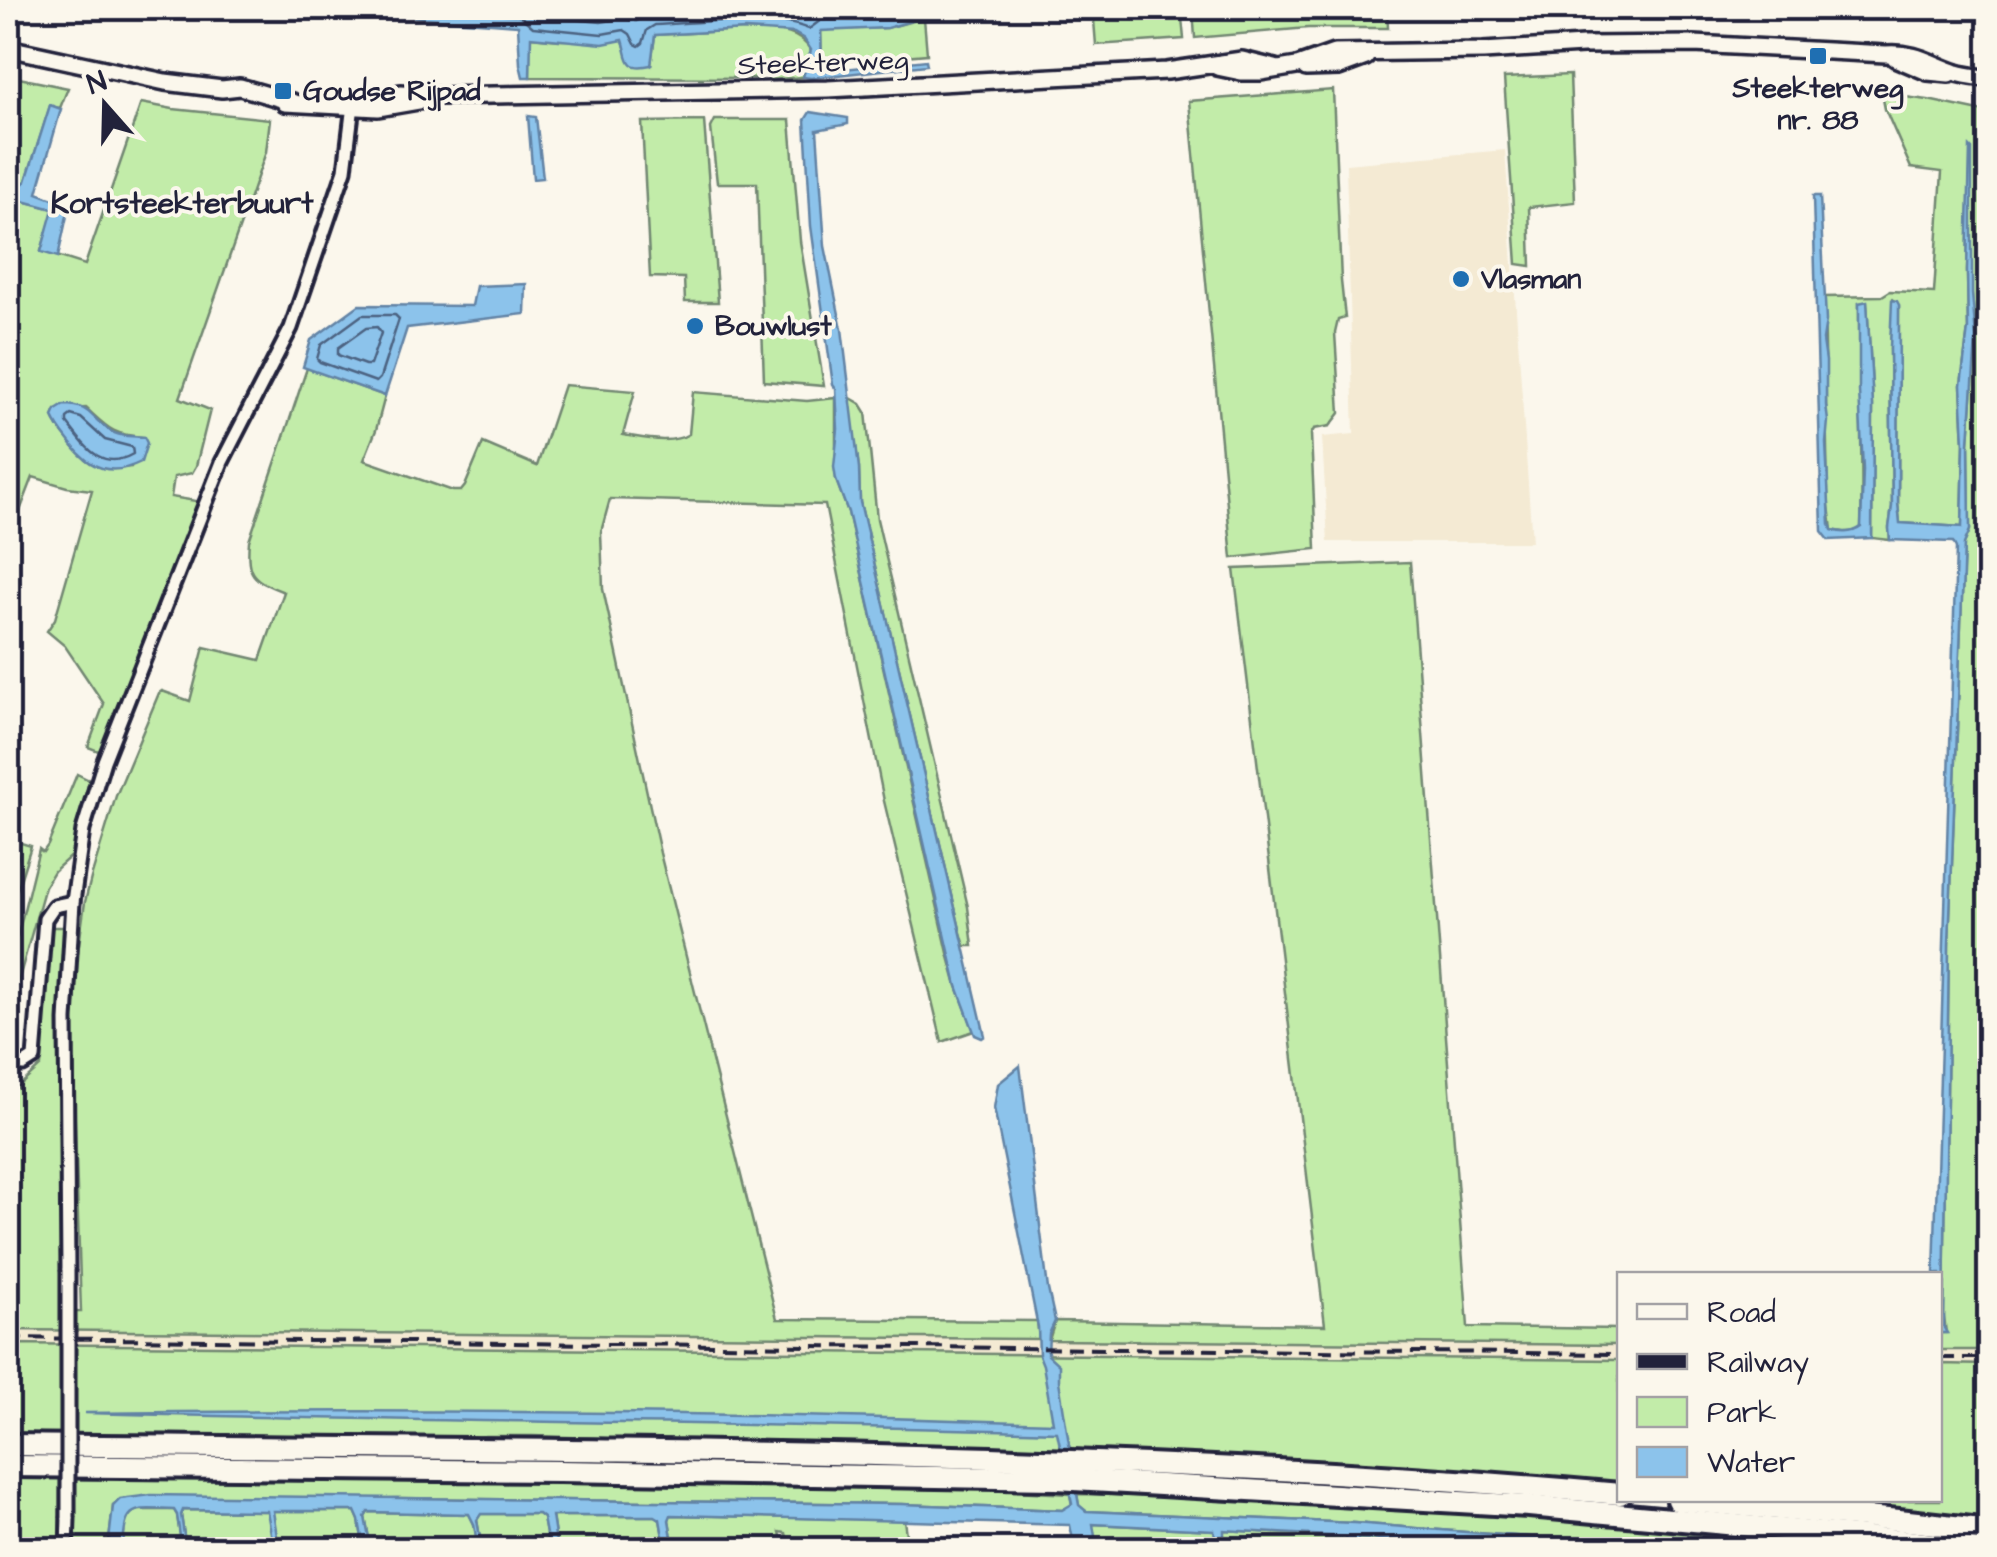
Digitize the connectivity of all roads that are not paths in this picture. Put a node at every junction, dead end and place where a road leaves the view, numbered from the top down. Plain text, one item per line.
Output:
1 (8, 48) edge
2 (1990, 80) edge
3 (352, 105) junction
4 (73, 902) junction
5 (8, 1062) edge
6 (8, 1445) edge
7 (8, 1466) edge
8 (1053, 1469) junction
9 (1088, 1471) junction
10 (1617, 1494) edge
11 (1699, 1502) edge
12 (1990, 1530) edge
13 (67, 1550) edge
14 (1977, 1550) edge

1 - 3 main road, Steekterweg
2 - 3 main road, Steekterweg
3 - 4 street
4 - 5 street
4 - 13 street, bridge
6 - 8 highway
7 - 8 highway
8 - 9 highway
9 - 10 highway
9 - 14 highway
11 - 12 highway

